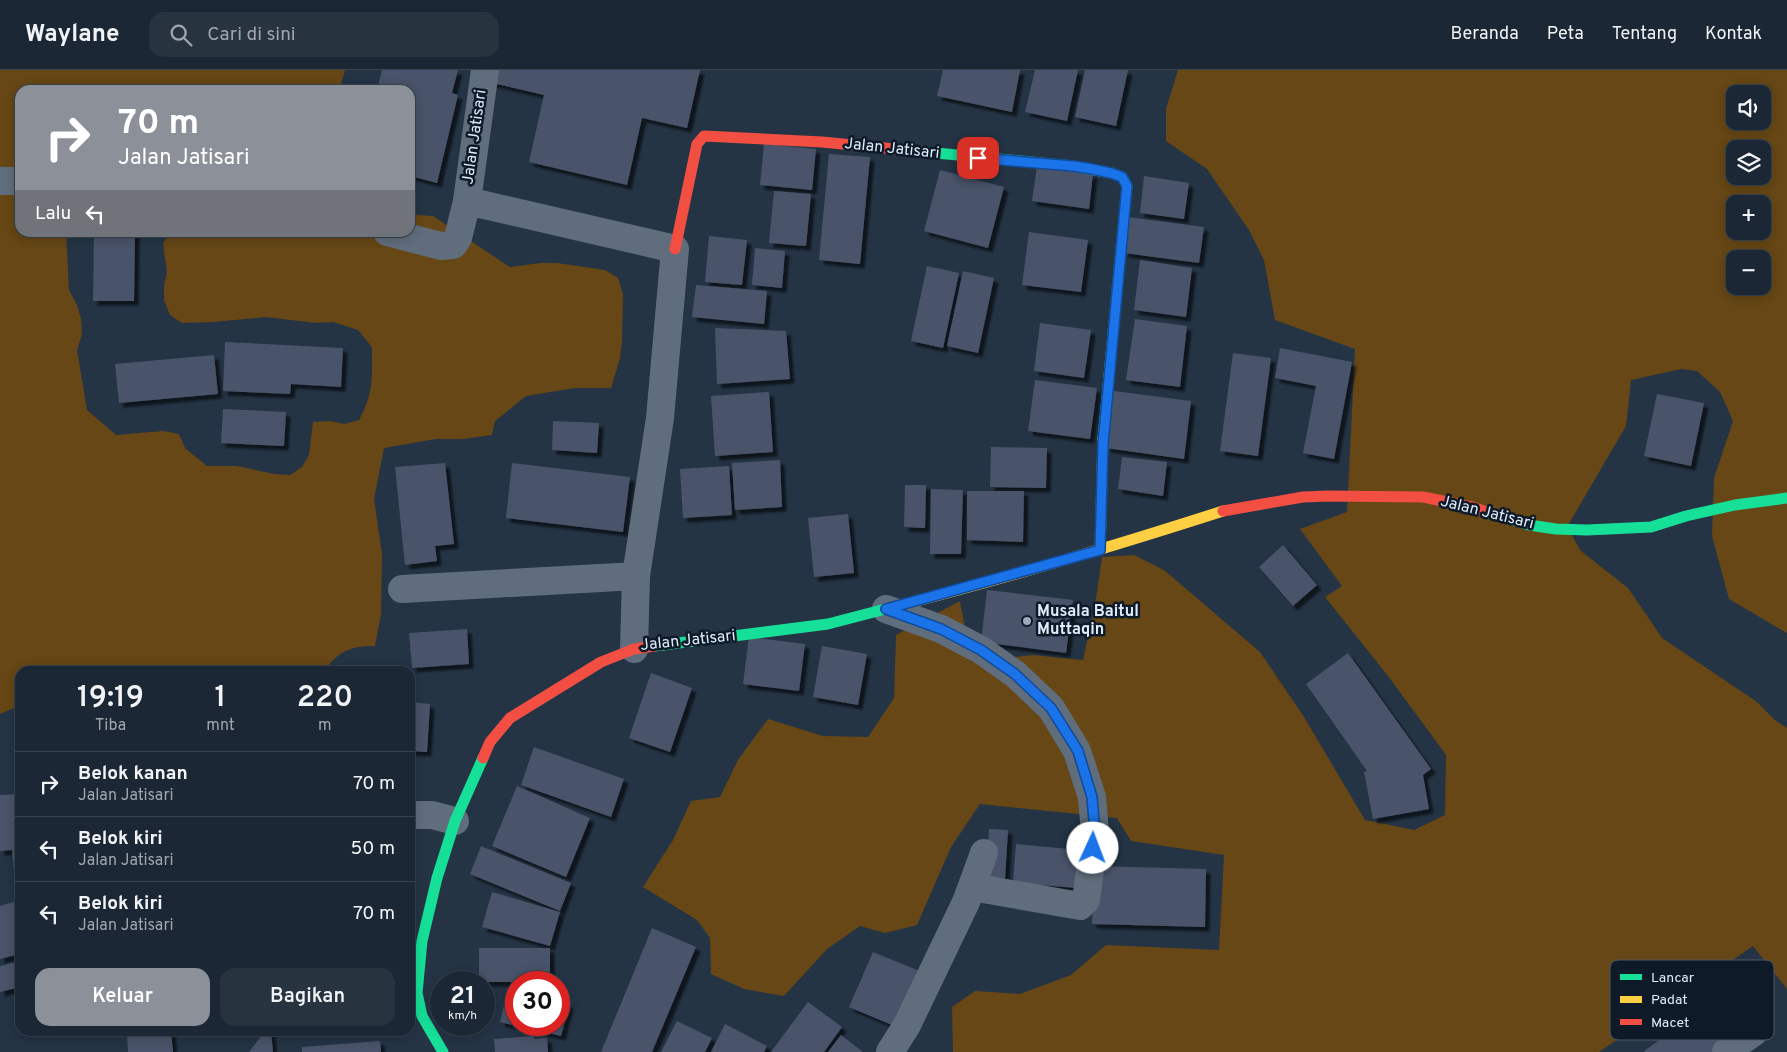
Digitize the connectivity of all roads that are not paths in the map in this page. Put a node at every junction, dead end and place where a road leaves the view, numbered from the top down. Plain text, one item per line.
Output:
1 (485, 70) edge
2 (0, 181) edge
3 (15, 181) edge
4 (467, 201) junction
5 (406, 237) edge
6 (675, 249) junction
7 (1787, 498) edge
8 (1100, 550) junction
9 (636, 576) junction
10 (402, 588) dead end
11 (886, 609) junction
12 (634, 649) junction
13 (415, 815) edge
14 (455, 821) junction
15 (984, 853) dead end
16 (972, 887) junction
17 (415, 982) edge
18 (415, 999) edge
19 (1743, 1040) edge
20 (443, 1052) edge
21 (890, 1052) edge
22 (1726, 1052) edge

1 - 4 street, Jalan Jatisari
2 - 3 street
4 - 5 street
4 - 6 street, Jalan Jatisari
6 - 8 street, Jalan Jatisari
6 - 9 street, Jalan Jatisari
7 - 8 street, Jalan Jatisari
8 - 11 street, Jalan Jatisari
9 - 10 street
9 - 12 street, Jalan Jatisari
11 - 12 street, Jalan Jatisari
11 - 16 street
12 - 14 street
13 - 14 street
14 - 17 street
15 - 16 street
16 - 21 street
18 - 20 street
19 - 22 street

